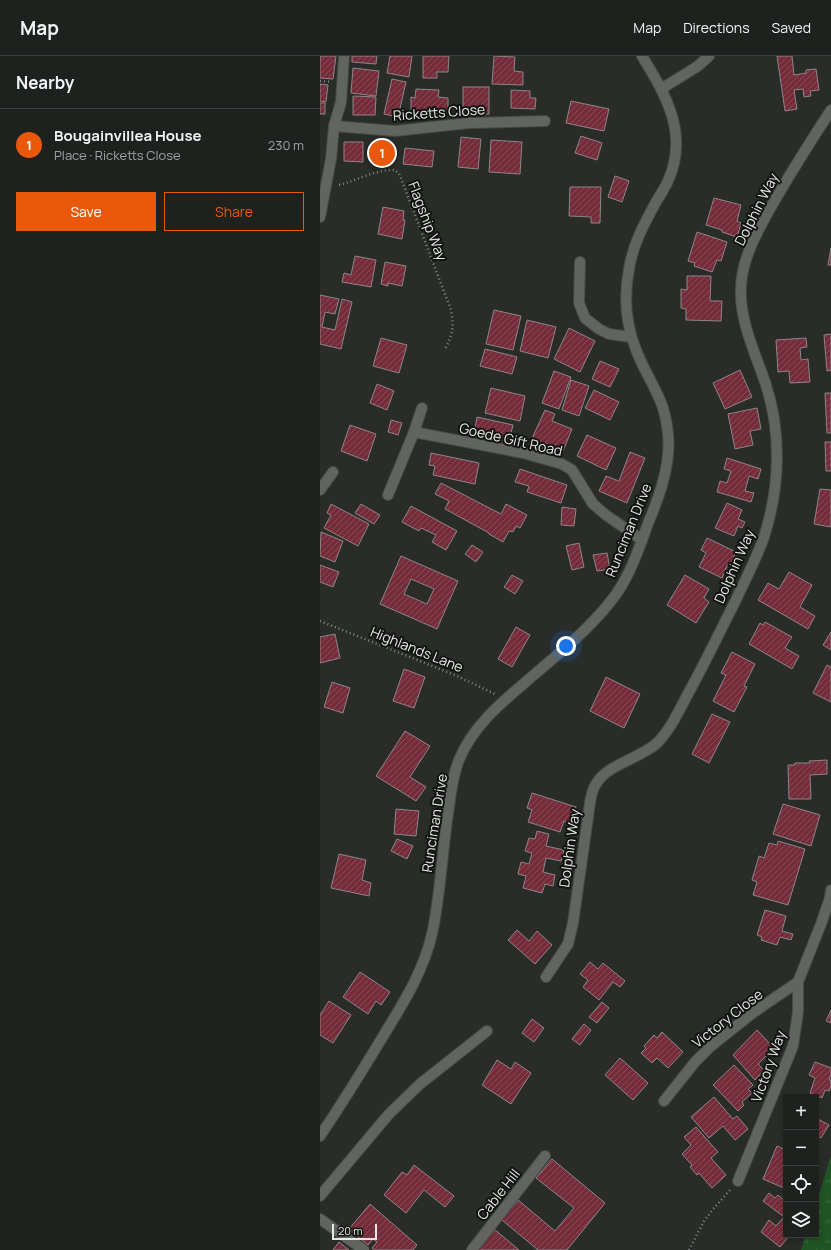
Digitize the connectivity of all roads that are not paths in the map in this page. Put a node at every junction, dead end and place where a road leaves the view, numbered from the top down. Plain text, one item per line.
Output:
1 (344, 56) edge
2 (642, 56) edge
3 (709, 56) edge
4 (662, 89) junction
5 (831, 110) edge
6 (545, 122) dead end
7 (334, 126) junction
8 (320, 217) edge
9 (580, 262) dead end
10 (631, 337) junction
11 (422, 408) dead end
12 (414, 432) junction
13 (333, 472) dead end
14 (320, 490) edge
15 (388, 495) dead end
16 (642, 540) junction
17 (831, 890) edge
18 (546, 977) dead end
19 (798, 982) junction
20 (487, 1031) dead end
21 (664, 1101) dead end
22 (320, 1136) edge
23 (545, 1156) dead end
24 (738, 1181) road end
25 (320, 1196) edge
26 (320, 1219) edge
27 (364, 1250) edge
28 (472, 1250) edge

1 - 7 street
2 - 4 street, Runciman Drive
3 - 4 street
4 - 10 street, Runciman Drive
5 - 18 street, Dolphin Way
6 - 7 street, Ricketts Close
7 - 8 street
9 - 10 street
10 - 16 street, Runciman Drive
11 - 12 street
12 - 15 street
12 - 16 street, Goede Gift Road
13 - 14 street
16 - 22 street, Runciman Drive
17 - 19 street, Victory Way
19 - 21 street, Victory Close
19 - 24 street, Victory Way
20 - 25 street
23 - 28 street, Cable Hill
26 - 27 street

